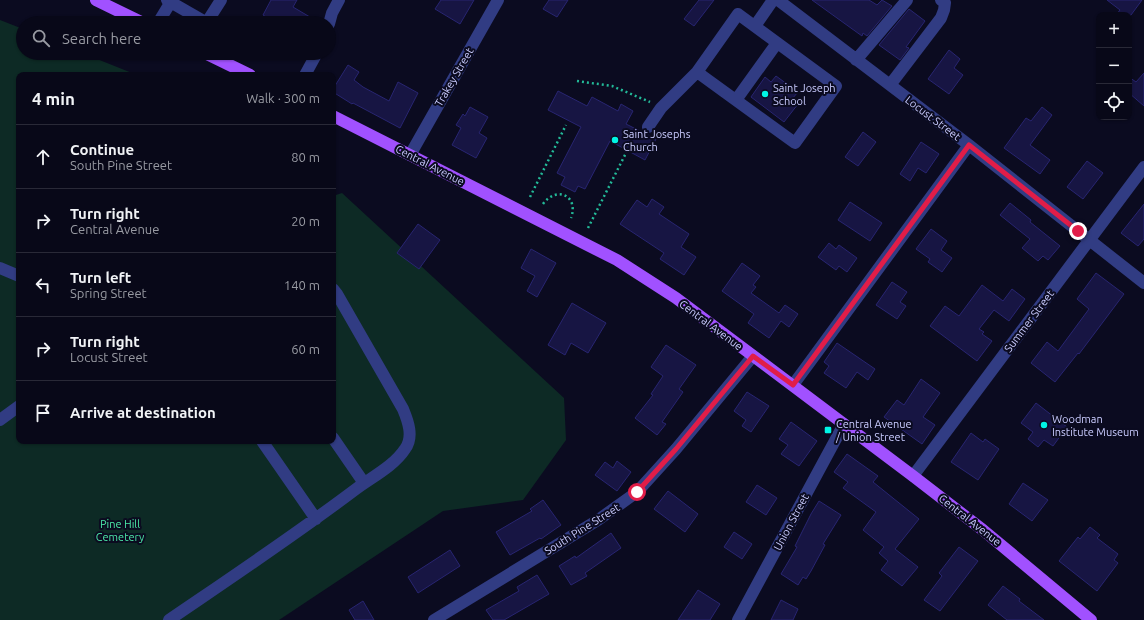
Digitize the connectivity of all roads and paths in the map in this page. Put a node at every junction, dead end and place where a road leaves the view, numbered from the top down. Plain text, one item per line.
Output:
1 (96, 0) edge
2 (221, 0) edge
3 (339, 0) edge
4 (498, 0) edge
5 (773, 0) edge
6 (778, 0) edge
7 (907, 0) edge
8 (941, 0) edge
9 (170, 1) edge
10 (129, 16) edge
11 (162, 16) edge
12 (195, 16) edge
13 (211, 16) edge
14 (331, 16) edge
15 (755, 26) junction
16 (778, 43) junction
17 (219, 60) edge
18 (313, 60) edge
19 (856, 60) junction
20 (244, 72) edge
21 (307, 72) edge
22 (697, 72) junction
23 (577, 81) dead end
24 (890, 85) junction
25 (736, 100) junction
26 (661, 108) junction
27 (336, 118) edge
28 (566, 126) dead end
29 (648, 127) dead end
30 (969, 145) junction
31 (628, 151) dead end
32 (410, 155) junction
33 (1144, 167) edge
34 (530, 197) dead end
35 (543, 204) dead end
36 (571, 218) dead end
37 (588, 228) dead end
38 (1090, 240) junction
39 (0, 268) edge
40 (16, 275) edge
41 (1144, 283) edge
42 (336, 292) edge
43 (753, 356) junction
44 (793, 385) junction
45 (16, 408) edge
46 (0, 420) edge
47 (844, 424) junction
48 (336, 442) edge
49 (264, 444) edge
50 (913, 476) junction
51 (364, 483) junction
52 (316, 519) junction
53 (169, 620) edge
54 (434, 620) edge
55 (738, 620) edge
56 (1091, 620) edge

1 - 10 main road
2 - 13 street
3 - 14 street
4 - 32 street, Trakey Street
5 - 15 street
6 - 19 street, Locust Street
7 - 19 street
8 - 24 street
9 - 11 street
9 - 12 street
15 - 16 street
15 - 22 street
16 - 25 street
16 - 25 street
17 - 20 main road
18 - 21 street
19 - 24 street, Locust Street
22 - 25 street
22 - 26 street
23 - 26 path
24 - 30 street, Locust Street
26 - 29 street
27 - 32 main road, Central Avenue
28 - 34 path
30 - 38 street, Locust Street
30 - 44 street
31 - 37 path
32 - 43 main road, Central Avenue
33 - 38 street, Summer Street
35 - 36 path
38 - 41 street, Locust Street
38 - 50 street, Summer Street
39 - 40 street
42 - 51 street
43 - 44 main road, Central Avenue
43 - 54 street, South Pine Street
44 - 47 main road, Central Avenue
45 - 46 street
47 - 50 main road, Central Avenue
47 - 55 street, Union Street
48 - 51 street
49 - 52 street
50 - 56 main road, Central Avenue
51 - 52 street
52 - 53 street

